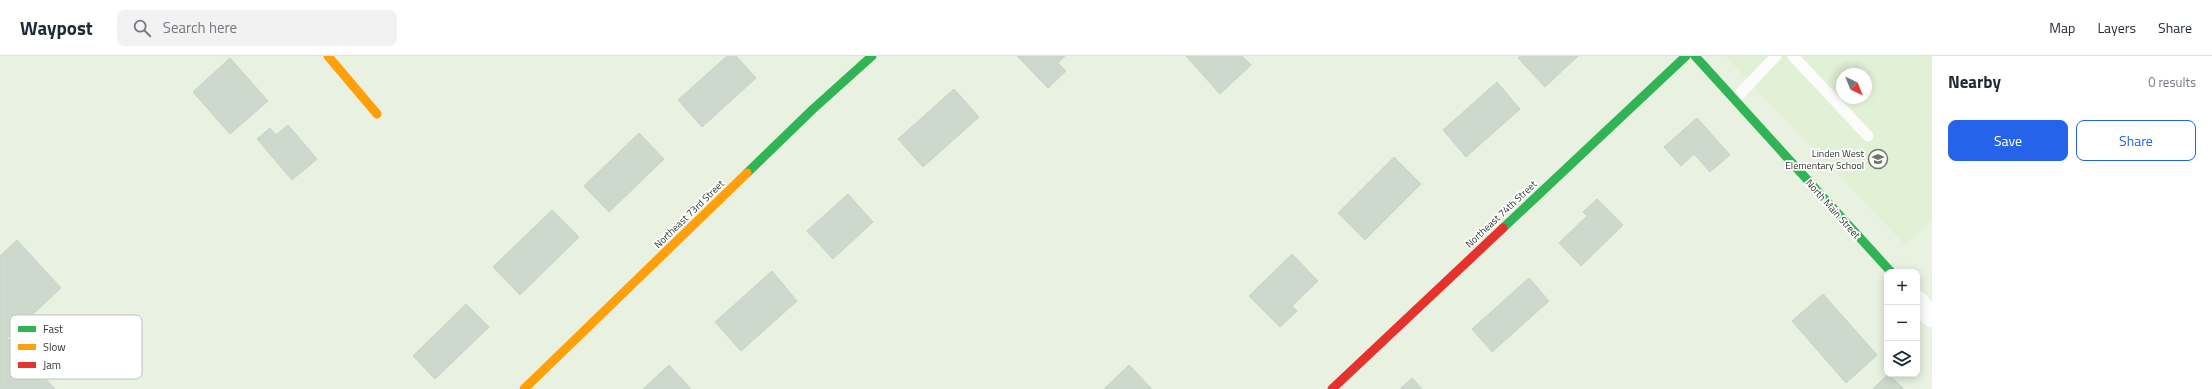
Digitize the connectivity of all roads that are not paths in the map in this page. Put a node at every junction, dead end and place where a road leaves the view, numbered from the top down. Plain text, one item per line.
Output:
1 (328, 56) edge
2 (872, 56) edge
3 (1686, 56) edge
4 (1696, 56) edge
5 (1776, 56) edge
6 (1793, 56) edge
7 (1735, 100) junction
8 (377, 114) dead end
9 (1868, 136) dead end
10 (1888, 269) edge
11 (1920, 304) edge
12 (1932, 318) edge
13 (524, 389) edge
14 (1332, 389) edge

1 - 8 street
2 - 13 street, Northeast 73rd Street
3 - 14 street, Northeast 74th Street
4 - 7 street, North Main Street
5 - 7 lane
6 - 9 lane
7 - 10 street, North Main Street
11 - 12 street

